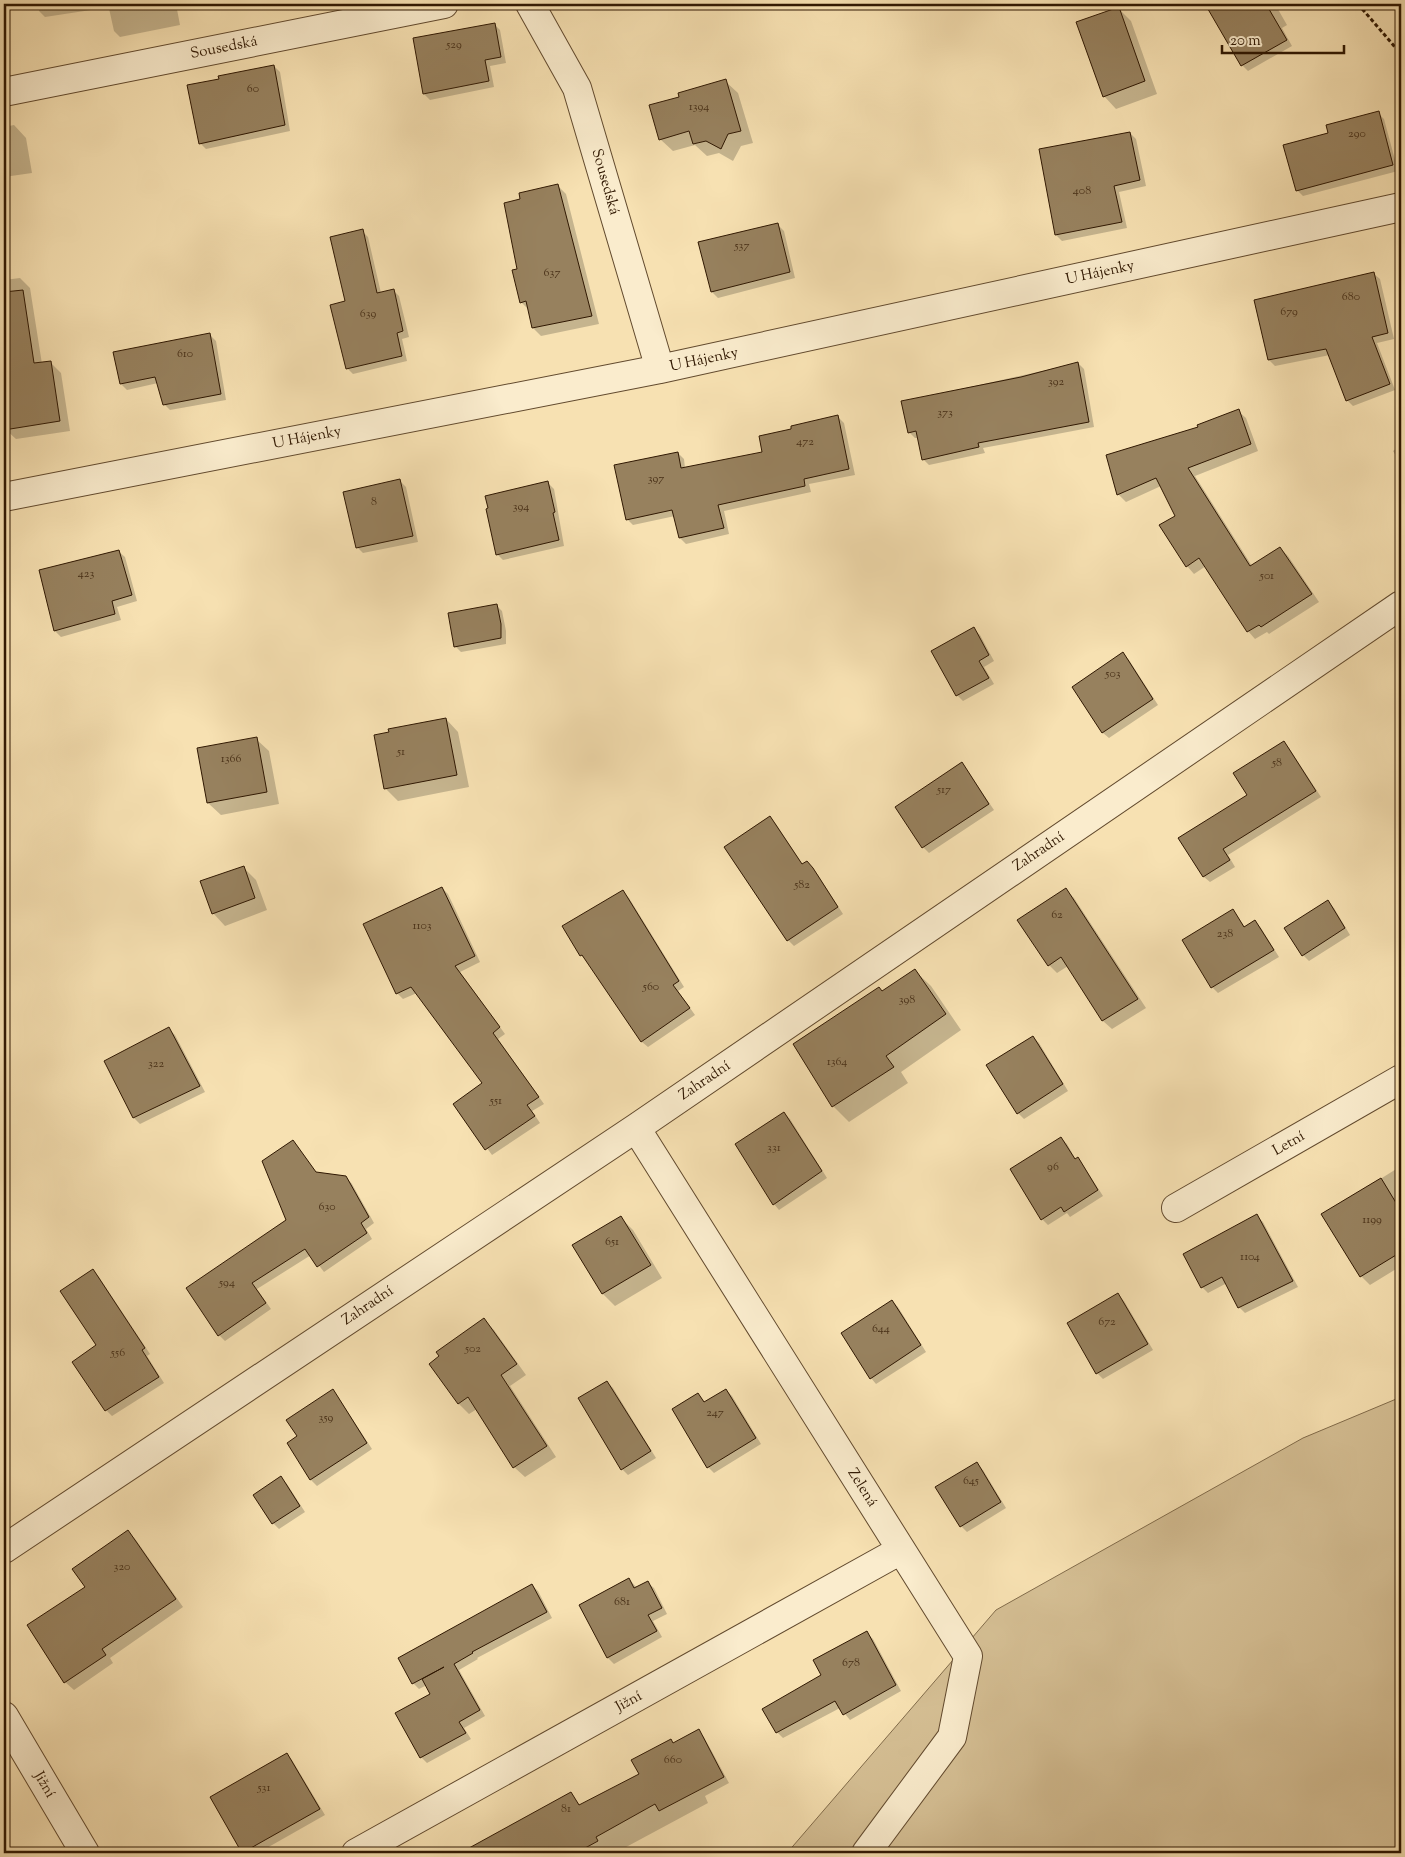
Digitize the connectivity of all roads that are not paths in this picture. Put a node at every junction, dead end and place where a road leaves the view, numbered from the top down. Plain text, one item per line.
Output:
1 (444, 4) edge
2 (530, 4) edge
3 (4, 92) edge
4 (1401, 207) edge
5 (660, 369) junction
6 (4, 497) edge
7 (1401, 605) edge
8 (1401, 1079) edge
9 (636, 1128) junction
10 (1176, 1208) dead end
11 (4, 1549) edge
12 (901, 1550) junction
13 (4, 1716) edge
14 (85, 1853) edge
15 (356, 1853) edge
16 (866, 1853) edge

1 - 3 street, Sousedská
2 - 5 street, Sousedská
4 - 5 street, U Hájenky
5 - 6 street, U Hájenky
7 - 9 street, Zahradní
8 - 10 street, Letní
9 - 11 street, Zahradní
9 - 12 street, Zelená
12 - 15 street, Jižní
12 - 16 street, Zelená
13 - 14 street, Jižní

